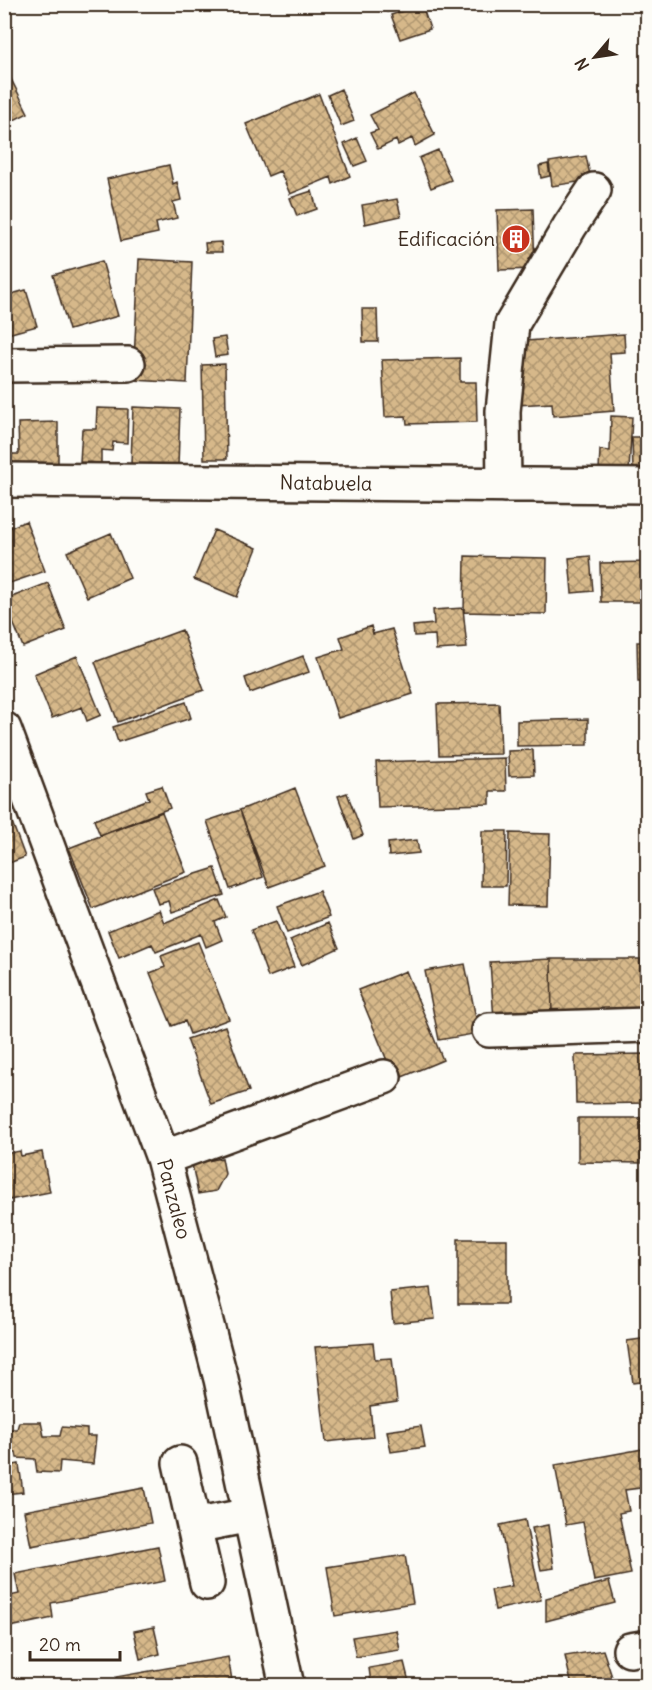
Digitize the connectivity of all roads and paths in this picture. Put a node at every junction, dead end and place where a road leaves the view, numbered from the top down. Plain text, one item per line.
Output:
1 (594, 190) dead end
2 (128, 364) dead end
3 (4, 365) edge
4 (4, 480) edge
5 (504, 485) junction
6 (648, 486) edge
7 (4, 729) edge
8 (648, 1025) edge
9 (489, 1030) dead end
10 (384, 1077) dead end
11 (163, 1158) junction
12 (180, 1463) dead end
13 (250, 1515) junction
14 (194, 1526) junction
15 (207, 1583) dead end
16 (287, 1686) edge

1 - 5 street
2 - 3 street
4 - 5 street, Natabuela
5 - 6 street, Natabuela
7 - 11 street, Panzaleo
8 - 9 street
10 - 11 street
11 - 13 street, Panzaleo
12 - 14 street
13 - 14 street
13 - 16 street, Panzaleo
14 - 15 street

